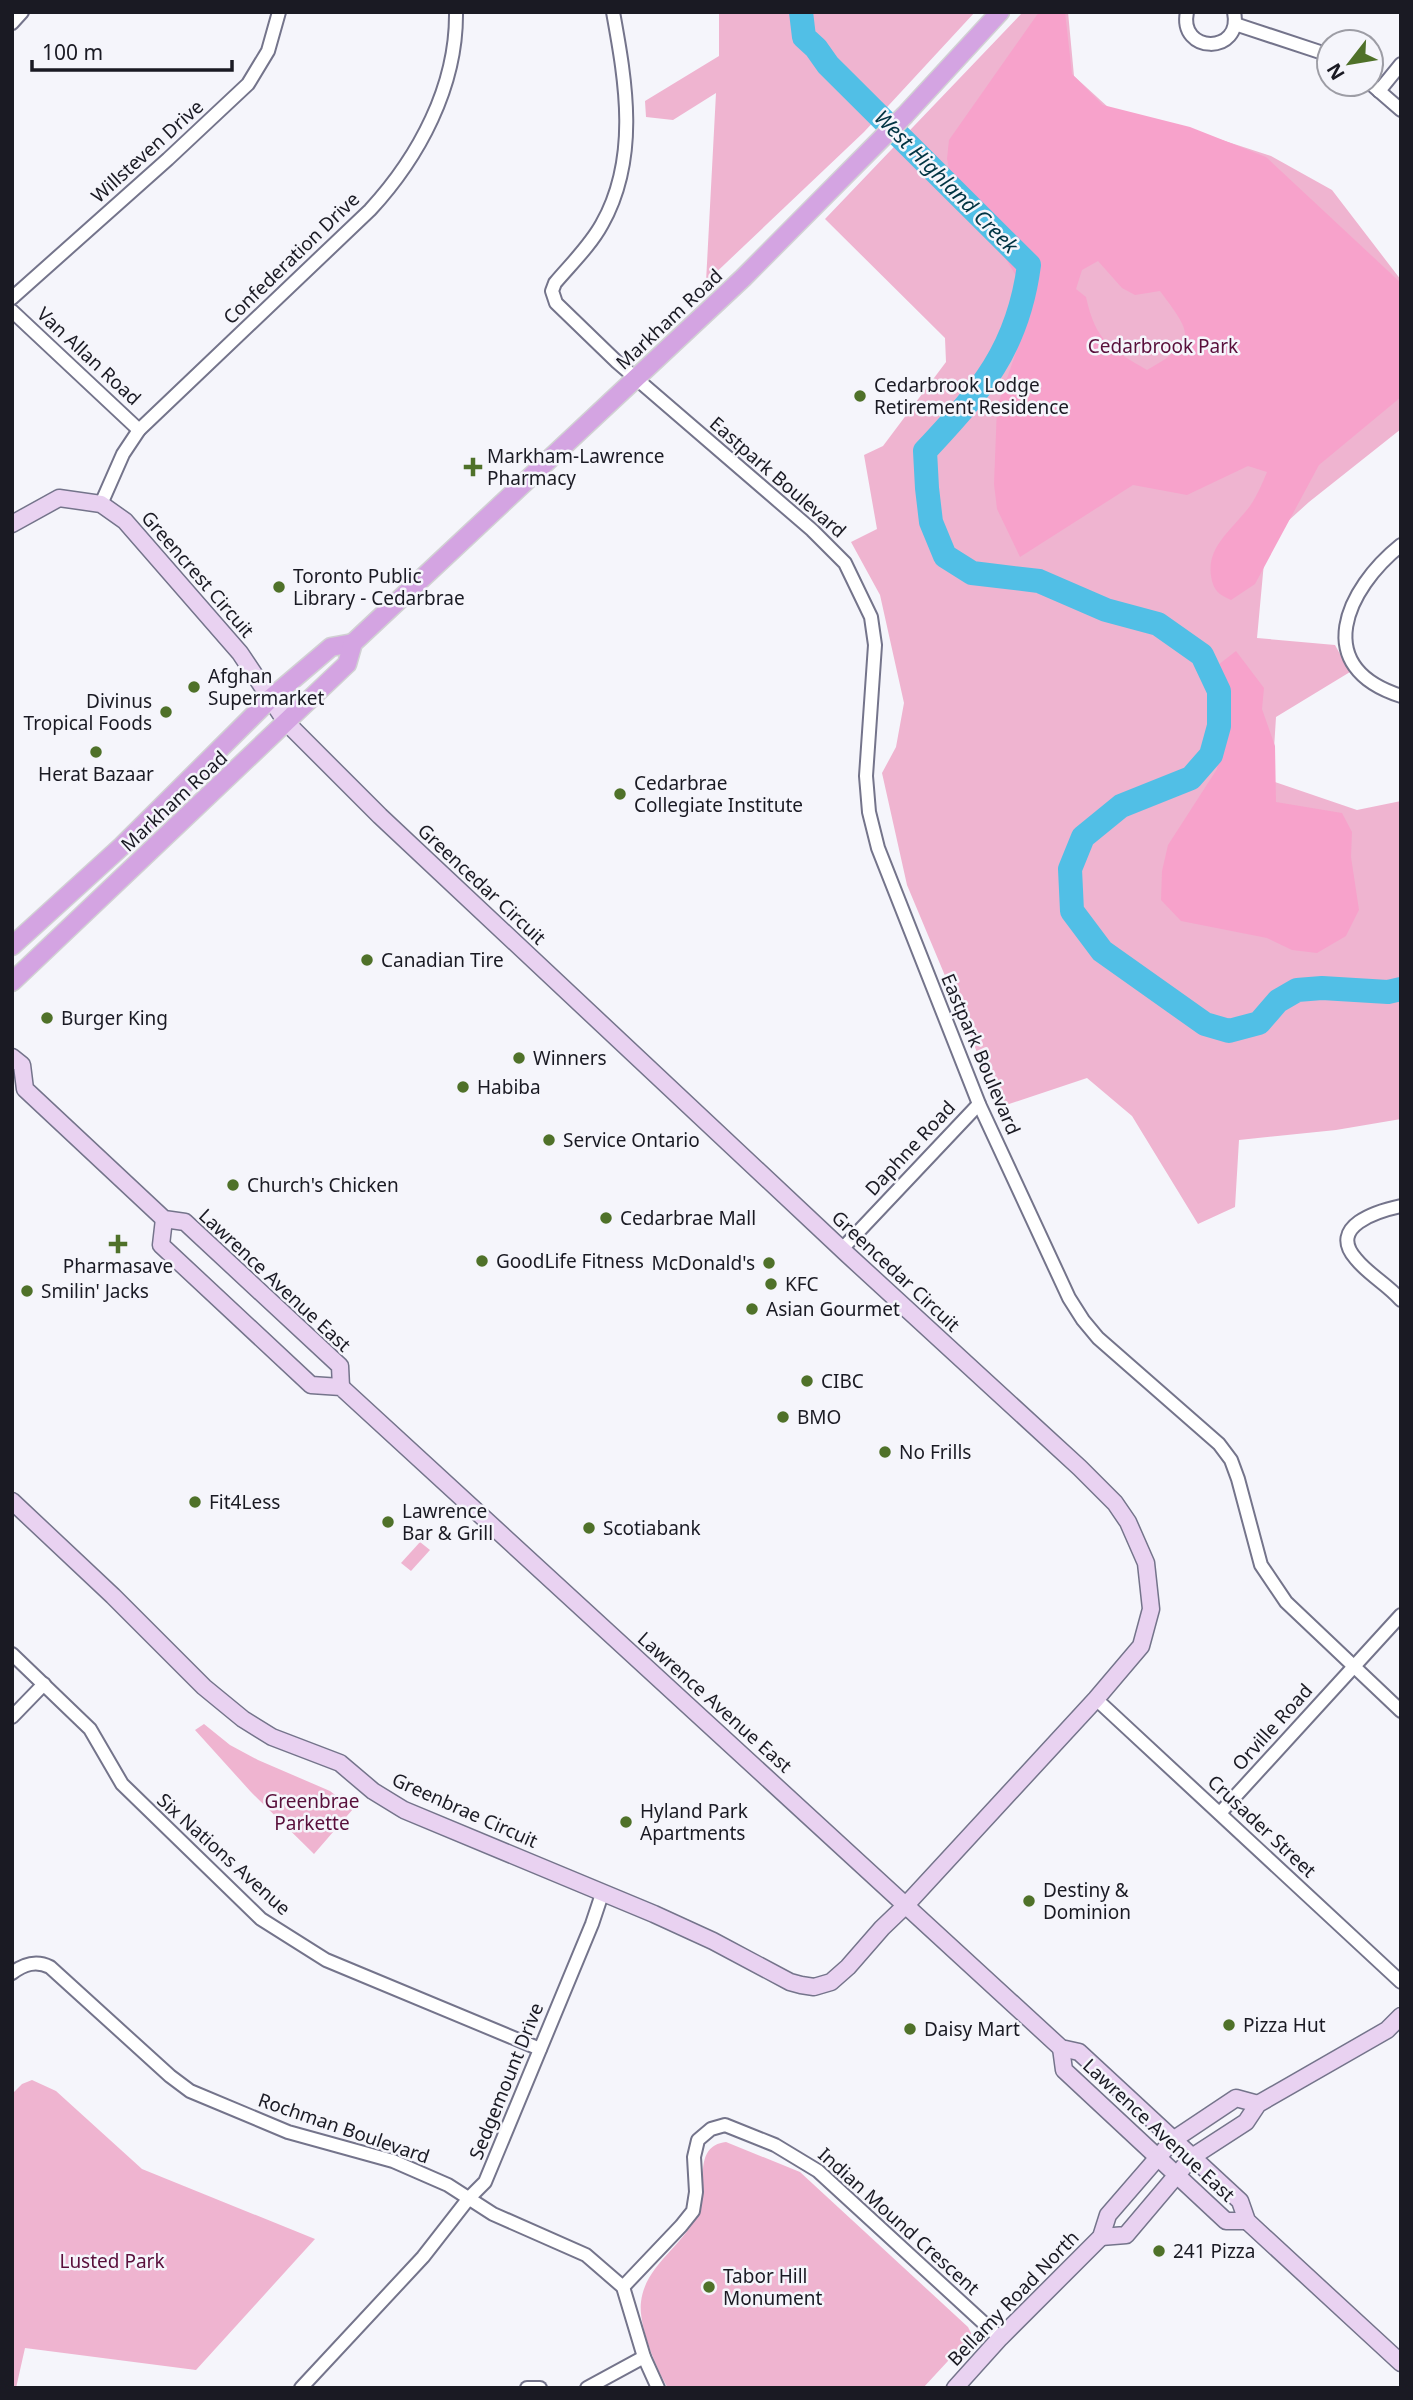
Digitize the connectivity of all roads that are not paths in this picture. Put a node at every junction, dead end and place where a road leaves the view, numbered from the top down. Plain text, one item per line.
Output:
1 (22, 12) edge
2 (279, 12) edge
3 (457, 12) edge
4 (613, 12) edge
5 (1000, 12) edge
6 (1187, 12) edge
7 (1235, 18) edge
8 (12, 23) edge
9 (1315, 49) edge
10 (1401, 64) edge
11 (1385, 78) edge
12 (1385, 96) edge
13 (1401, 110) edge
14 (12, 298) edge
15 (12, 311) edge
16 (636, 378) junction
17 (139, 430) junction
18 (100, 504) junction
19 (12, 524) edge
20 (1401, 545) edge
21 (353, 643) junction
22 (1401, 696) edge
23 (271, 698) junction
24 (286, 722) junction
25 (12, 946) edge
26 (12, 982) edge
27 (12, 1057) edge
28 (19, 1090) edge
29 (979, 1104) junction
30 (1401, 1206) edge
31 (164, 1219) junction
32 (842, 1250) junction
33 (1401, 1300) edge
34 (341, 1387) junction
35 (12, 1501) edge
36 (1401, 1615) edge
37 (12, 1654) edge
38 (1353, 1667) junction
39 (44, 1684) junction
40 (1096, 1699) junction
41 (1401, 1711) edge
42 (12, 1717) edge
43 (1220, 1813) junction
44 (602, 1894) junction
45 (906, 1905) junction
46 (12, 1973) edge
47 (1401, 1982) edge
48 (1401, 2016) edge
49 (1061, 2048) junction
50 (540, 2049) junction
51 (1258, 2104) junction
52 (1173, 2140) junction
53 (1192, 2157) junction
54 (1158, 2158) junction
55 (1177, 2175) junction
56 (469, 2198) junction
57 (1247, 2221) junction
58 (1101, 2237) junction
59 (623, 2287) junction
60 (1000, 2338) junction
61 (644, 2357) junction
62 (1401, 2363) edge
63 (301, 2388) edge
64 (527, 2388) edge
65 (540, 2388) edge
66 (587, 2388) edge
67 (658, 2388) edge
68 (955, 2388) edge

1 - 8 street
2 - 14 street, Willsteven Drive
3 - 17 street, Confederation Drive
4 - 16 street, Eastpark Boulevard
5 - 16 main road, Markham Road
6 - 7 street
7 - 9 street
10 - 11 street
12 - 13 street
15 - 17 street, Van Allan Road
16 - 21 main road, Markham Road
16 - 29 street, Eastpark Boulevard
17 - 18 street, Confederation Drive
18 - 19 street, Greencrest Circuit
18 - 23 street, Greencrest Circuit
20 - 22 street
21 - 23 main road, Markham Road
21 - 24 main road, Markham Road
23 - 24 street, Greencrest Circuit
23 - 25 main road, Markham Road
24 - 26 main road, Markham Road
24 - 32 street, Greencedar Circuit
27 - 28 street, Lawrence Avenue East
28 - 31 street, Lawrence Avenue East
29 - 32 street, Daphne Road
29 - 38 street, Eastpark Boulevard
30 - 33 street
31 - 34 street, Lawrence Avenue East
31 - 34 street
32 - 40 street, Greencedar Circuit
34 - 45 street, Lawrence Avenue East
35 - 44 street, Greenbrae Circuit
36 - 38 street, Orville Road
37 - 39 street, Six Nations Avenue
38 - 41 street, Eastpark Boulevard
38 - 43 street, Orville Road
39 - 42 street
39 - 50 street, Six Nations Avenue
40 - 43 street, Crusader Street
40 - 45 street, Greencedar Circuit
43 - 47 street, Crusader Street
44 - 45 street, Greenbrae Circuit
44 - 50 street, Sedgemount Drive
45 - 49 street, Lawrence Avenue East
46 - 56 street, Rochman Boulevard
48 - 51 street, Bellamy Road North
49 - 52 street, Lawrence Avenue East
49 - 54 street, Lawrence Avenue East
50 - 56 street, Sedgemount Drive
51 - 52 street, Bellamy Road North
51 - 53 street, Bellamy Road North
52 - 53 street, Lawrence Avenue East
52 - 54 street, Bellamy Road North
53 - 55 street, Bellamy Road North
53 - 57 street, Lawrence Avenue East
54 - 55 street, Lawrence Avenue East
54 - 58 street, Bellamy Road North
55 - 57 street, Lawrence Avenue East
55 - 58 street, Bellamy Road North
56 - 59 street, Rochman Boulevard
56 - 63 street, Sedgemount Drive
57 - 62 street, Lawrence Avenue East
58 - 60 street, Bellamy Road North
59 - 60 street, Indian Mound Crescent
59 - 61 street
60 - 68 street, Bellamy Road North
61 - 66 street
61 - 67 street
64 - 65 street

